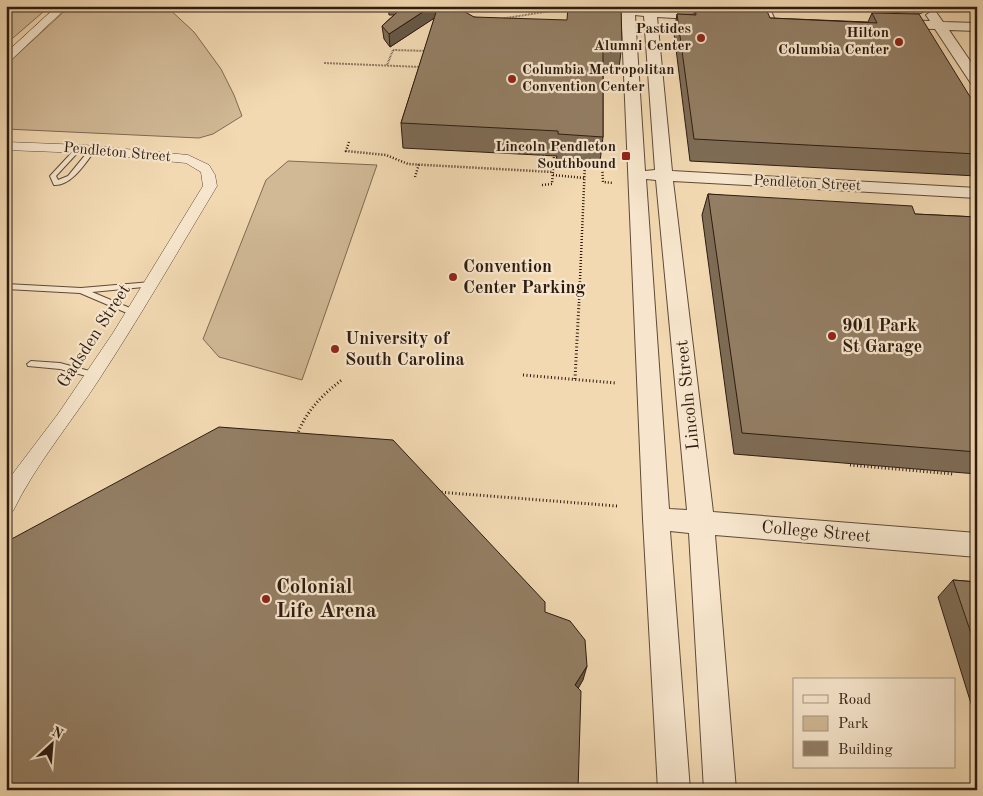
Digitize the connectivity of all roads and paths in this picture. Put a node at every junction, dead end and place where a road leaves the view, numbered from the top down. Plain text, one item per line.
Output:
1 (63, 6) edge
2 (848, 6) edge
3 (563, 8) edge
4 (928, 8) edge
5 (637, 9) edge
6 (571, 10) edge
7 (945, 10) dead end
8 (770, 14) edge
9 (721, 16) edge
10 (749, 17) edge
11 (497, 20) edge
12 (878, 23) edge
13 (939, 26) junction
14 (977, 27) edge
15 (432, 51) edge
16 (6, 59) edge
17 (324, 63) dead end
18 (387, 65) junction
19 (426, 67) edge
20 (977, 82) edge
21 (349, 142) dead end
22 (6, 146) edge
23 (78, 148) junction
24 (92, 150) junction
25 (554, 156) edge
26 (419, 164) junction
27 (553, 174) junction
28 (638, 174) junction
29 (664, 176) junction
30 (415, 177) dead end
31 (584, 178) junction
32 (612, 183) dead end
33 (210, 186) joint
34 (542, 186) dead end
35 (977, 193) edge
36 (151, 284) junction
37 (6, 286) edge
38 (81, 291) junction
39 (134, 313) junction
40 (31, 364) dead end
41 (94, 375) junction
42 (523, 375) dead end
43 (343, 379) dead end
44 (575, 379) junction
45 (616, 383) dead end
46 (295, 442) edge
47 (850, 465) edge
48 (953, 474) edge
49 (434, 492) edge
50 (6, 505) edge
51 (617, 506) dead end
52 (656, 519) junction
53 (701, 522) junction
54 (977, 545) edge
55 (674, 790) edge
56 (720, 790) edge

1 - 16 street
2 - 4 street
3 - 6 path
3 - 11 path
4 - 7 street
4 - 13 street
5 - 9 street
5 - 28 street, Lincoln Street
5 - 29 street, Lincoln Street
8 - 10 street
12 - 13 street
13 - 14 street
13 - 20 street
15 - 18 path
17 - 18 path
18 - 19 path
21 - 26 path
22 - 23 street, Pendleton Street
23 - 24 street, Pendleton Street
23 - 24 lane
24 - 33 street, Pendleton Street
25 - 27 path
26 - 27 path
26 - 30 path
27 - 31 path
27 - 34 path
28 - 29 street, Pendleton Street
28 - 52 street, Lincoln Street
29 - 35 street, Pendleton Street
29 - 53 street, Lincoln Street
31 - 32 path
31 - 44 path
33 - 36 street, Gadsden Street
36 - 38 lane
36 - 39 street, Gadsden Street
37 - 38 lane
38 - 39 lane
39 - 41 street, Gadsden Street
40 - 41 lane
41 - 50 street, Gadsden Street
42 - 44 path
43 - 46 path
44 - 45 path
47 - 48 path
49 - 51 path
52 - 53 street, College Street
52 - 55 street, Lincoln Street
53 - 54 street, College Street
53 - 56 street, Lincoln Street

